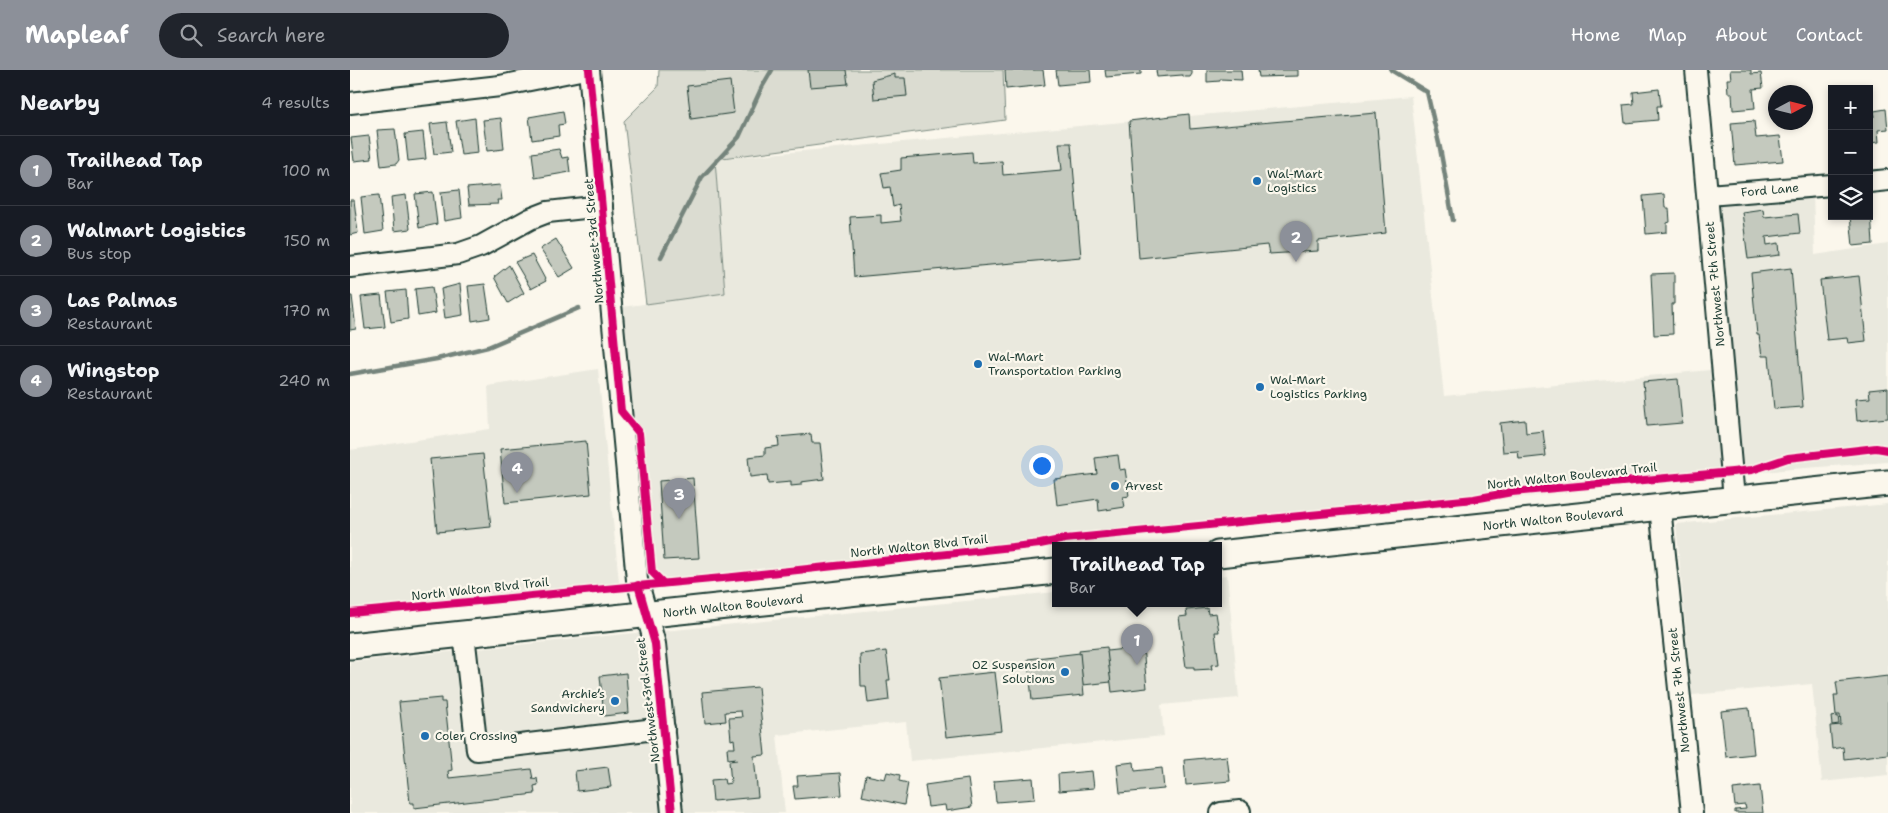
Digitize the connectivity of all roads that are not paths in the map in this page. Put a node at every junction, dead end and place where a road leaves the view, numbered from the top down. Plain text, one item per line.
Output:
1 (580, 70) edge
2 (589, 70) edge
3 (1696, 70) edge
4 (350, 103) edge
5 (1888, 180) edge
6 (1873, 182) edge
7 (1828, 185) edge
8 (1708, 194) junction
9 (602, 206) junction
10 (350, 267) edge
11 (1888, 483) edge
12 (1734, 499) junction
13 (1660, 507) junction
14 (1222, 554) edge
15 (1052, 571) edge
16 (646, 614) junction
17 (464, 634) junction
18 (350, 646) edge
19 (664, 728) junction
20 (672, 813) edge
21 (1692, 813) edge

1 - 4 street
2 - 9 street, Northwest 3rd Street
3 - 8 street, Northwest 7th Street
5 - 6 street
7 - 8 street, Ford Lane
8 - 12 street, Northwest 7th Street
9 - 10 street
9 - 16 street, Northwest 3rd Street
11 - 12 main road, North Walton Boulevard
12 - 13 main road, North Walton Boulevard
13 - 14 main road, North Walton Boulevard
13 - 21 street, Northwest 7th Street
15 - 16 main road, North Walton Boulevard
16 - 17 main road, North Walton Boulevard
16 - 19 street, Northwest 3rd Street
17 - 18 main road, North Walton Boulevard
17 - 19 street
19 - 20 street, Northwest 3rd Street

